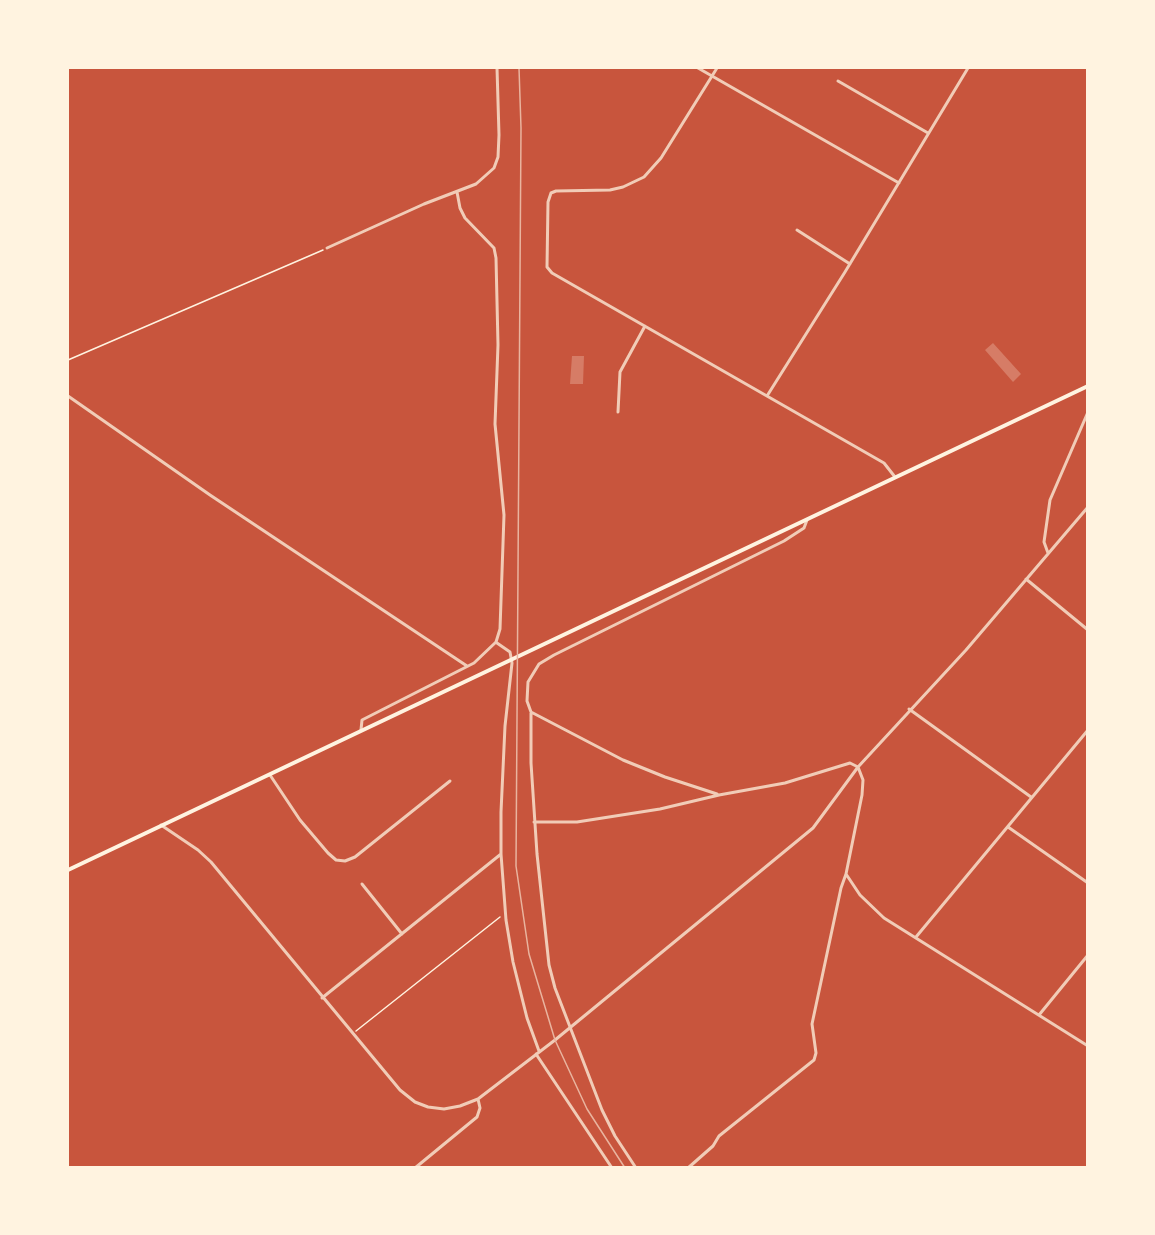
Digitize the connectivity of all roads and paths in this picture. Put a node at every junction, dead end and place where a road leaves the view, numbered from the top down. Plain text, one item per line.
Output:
1 (497, 68) edge
2 (698, 68) edge
3 (717, 68) edge
4 (968, 68) edge
5 (712, 76) junction
6 (838, 81) dead end
7 (928, 133) junction
8 (899, 183) junction
9 (457, 192) junction
10 (797, 230) dead end
11 (327, 248) joint
12 (850, 264) junction
13 (645, 326) junction
14 (68, 360) edge
15 (1088, 386) edge
16 (68, 396) edge
17 (766, 396) junction
18 (618, 412) dead end
19 (1088, 412) edge
20 (895, 477) junction
21 (1088, 507) edge
22 (807, 520) junction
23 (1048, 553) junction
24 (1026, 579) junction
25 (1088, 630) edge
26 (496, 642) junction
27 (467, 666) junction
28 (909, 709) junction
29 (531, 712) junction
30 (1088, 730) edge
31 (361, 731) junction
32 (858, 766) junction
33 (270, 774) junction
34 (450, 781) dead end
35 (718, 795) junction
36 (1031, 797) junction
37 (534, 822) junction
38 (161, 825) junction
39 (1008, 827) junction
40 (501, 854) junction
41 (68, 870) edge
42 (846, 874) junction
43 (1088, 883) edge
44 (362, 884) dead end
45 (506, 912) junction
46 (402, 934) junction
47 (916, 937) junction
48 (1088, 955) edge
49 (322, 998) junction
50 (1039, 1015) junction
51 (571, 1026) junction
52 (352, 1034) junction
53 (1088, 1046) edge
54 (538, 1052) junction
55 (478, 1099) junction
56 (415, 1167) edge
57 (612, 1167) edge
58 (636, 1167) edge
59 (688, 1167) edge

1 - 9 street
2 - 5 street
3 - 5 street
4 - 7 street
5 - 8 street
5 - 13 street
6 - 7 street
7 - 8 street
8 - 12 street
9 - 11 street
9 - 26 street
10 - 12 street
11 - 14 path
12 - 17 street
13 - 17 street
13 - 18 street
15 - 20 main road
16 - 27 street
17 - 20 street
19 - 23 street
20 - 22 main road
21 - 23 street
22 - 29 street
22 - 31 main road
23 - 24 street
24 - 25 street
24 - 28 street
26 - 27 street
26 - 40 street
27 - 31 street
28 - 32 street
28 - 36 street
29 - 35 street
29 - 37 street
30 - 36 street
31 - 33 main road
32 - 35 street
32 - 42 street
32 - 51 street
33 - 34 street
33 - 38 main road
35 - 37 street
36 - 39 street
37 - 51 street
38 - 41 main road
38 - 49 street
39 - 43 street
39 - 47 street
40 - 45 street
40 - 46 street
42 - 47 street
42 - 59 street
44 - 46 street
45 - 52 path
45 - 54 street
46 - 49 street
47 - 50 street
48 - 50 street
49 - 52 street
50 - 53 street
51 - 54 street
51 - 58 street
52 - 55 street
54 - 55 street
54 - 57 street
55 - 56 street

